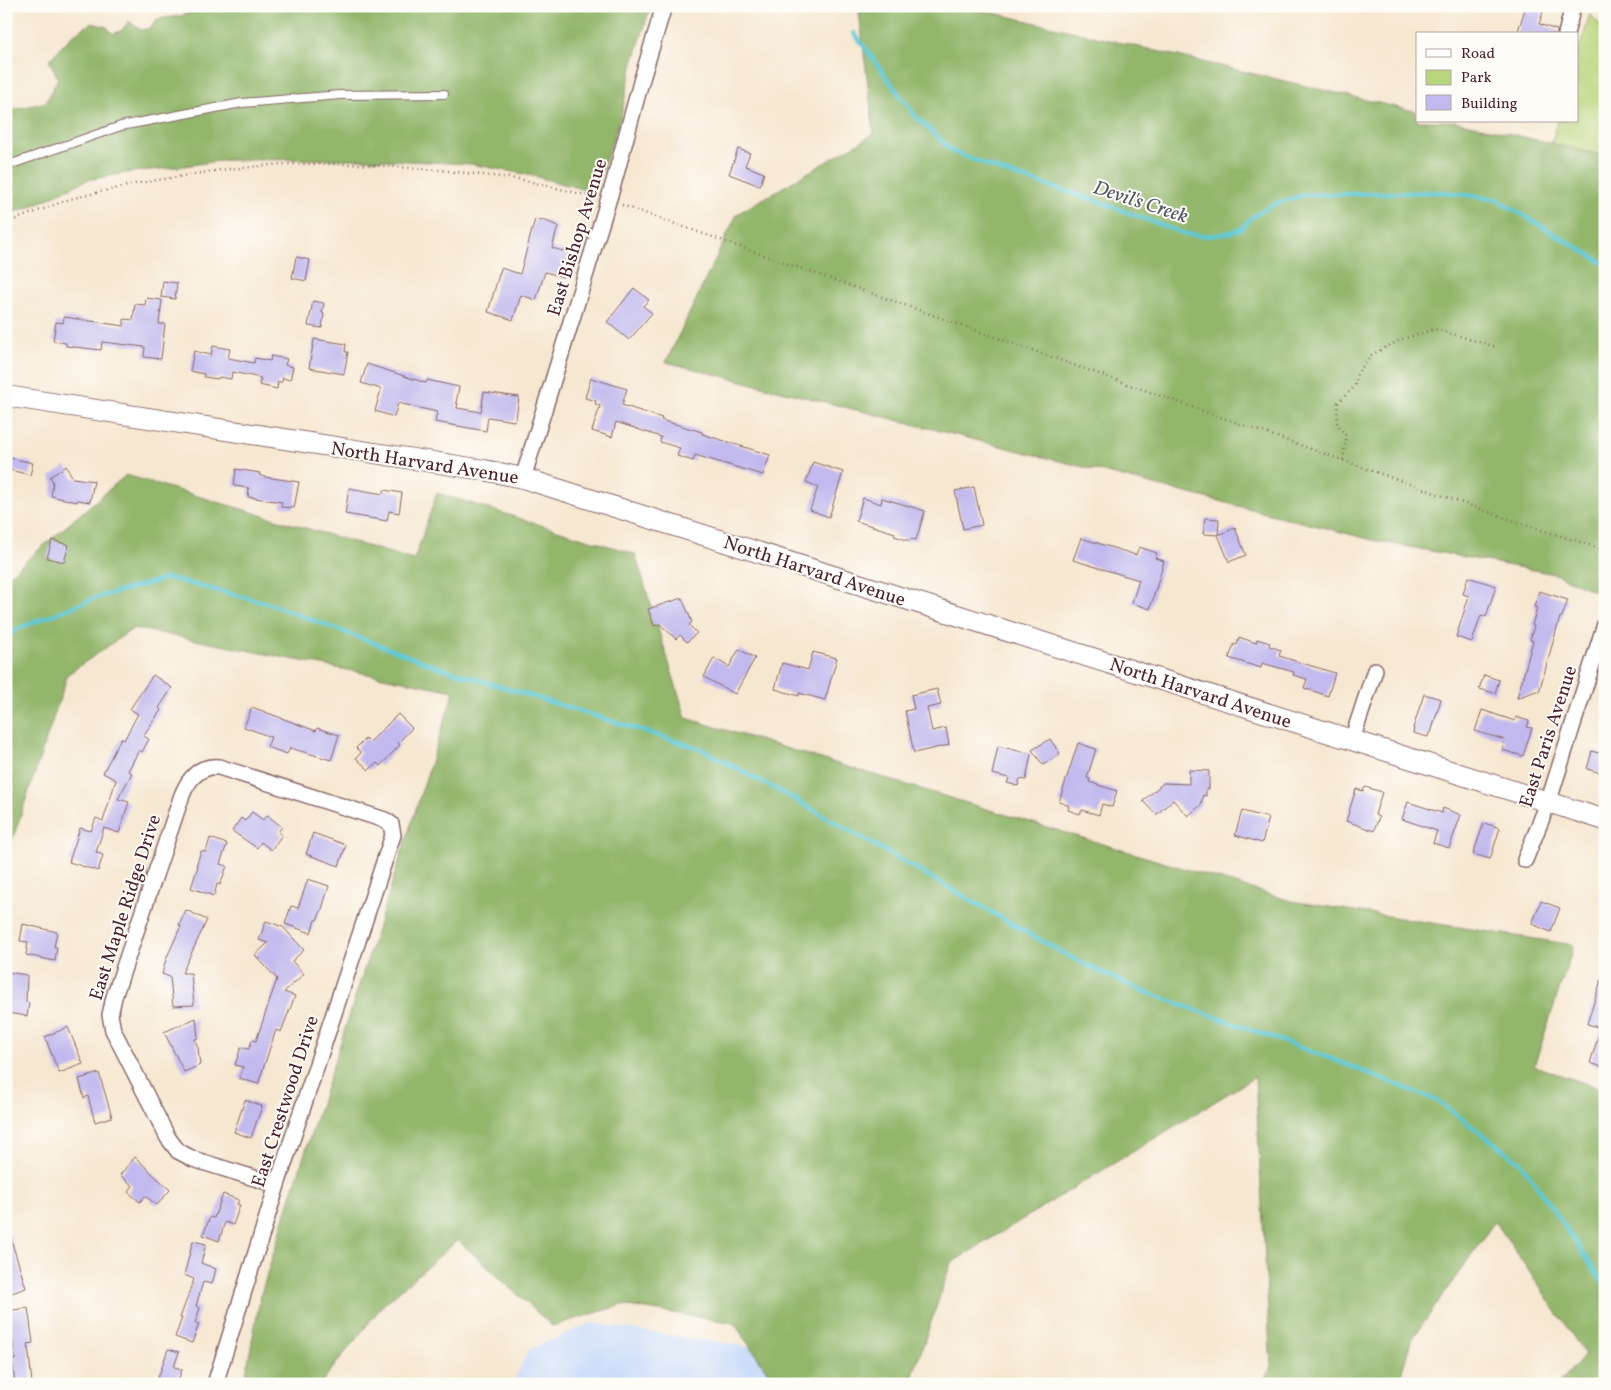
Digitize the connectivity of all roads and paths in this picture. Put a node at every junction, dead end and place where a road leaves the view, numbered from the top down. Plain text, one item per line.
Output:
1 (664, 6) edge
2 (1573, 6) edge
3 (1566, 32) edge
4 (444, 94) dead end
5 (6, 166) edge
6 (608, 201) junction
7 (6, 223) edge
8 (1497, 348) dead end
9 (6, 396) edge
10 (1342, 460) junction
11 (523, 478) junction
12 (1605, 550) edge
13 (1605, 624) edge
14 (1375, 670) dead end
15 (1352, 740) junction
16 (1548, 803) junction
17 (1605, 820) edge
18 (393, 832) joint
19 (1525, 860) dead end
20 (277, 1185) junction
21 (215, 1384) edge

1 - 6 street, East Bishop Avenue
2 - 3 street
4 - 5 lane
6 - 7 path
6 - 10 path
6 - 11 street, East Bishop Avenue
8 - 10 path
9 - 11 street, North Harvard Avenue
10 - 12 path
11 - 15 street, North Harvard Avenue
13 - 16 street, East Paris Avenue
14 - 15 street
15 - 16 street, North Harvard Avenue
16 - 17 street, North Harvard Avenue
16 - 19 street, East Paris Avenue
18 - 20 street, East Crestwood Drive
18 - 20 street, East Maple Ridge Drive
20 - 21 street, East Crestwood Drive

